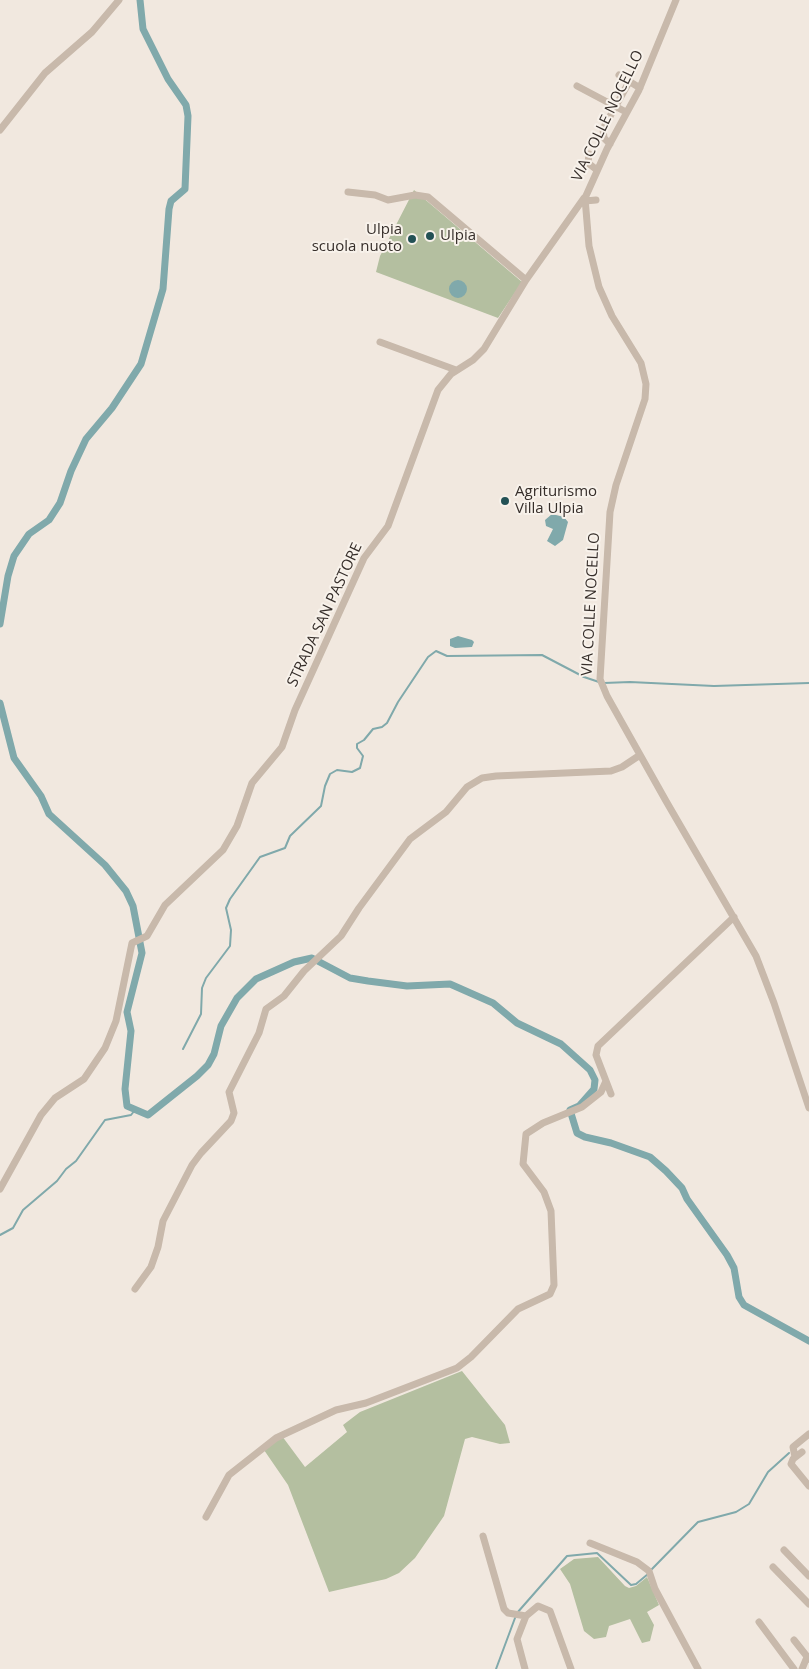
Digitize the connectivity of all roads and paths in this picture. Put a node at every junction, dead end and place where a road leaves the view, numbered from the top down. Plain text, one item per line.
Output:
1 (119, 0) edge
2 (676, 0) edge
3 (618, 75) dead end
4 (629, 82) junction
5 (577, 86) dead end
6 (640, 88) junction
7 (616, 107) junction
8 (626, 112) junction
9 (0, 130) edge
10 (610, 144) junction
11 (588, 154) dead end
12 (597, 170) junction
13 (348, 192) dead end
14 (585, 199) junction
15 (596, 200) dead end
16 (526, 280) junction
17 (380, 342) dead end
18 (456, 370) junction
19 (640, 755) junction
20 (734, 917) junction
21 (606, 1082) junction
22 (611, 1094) dead end
23 (809, 1108) edge
24 (0, 1189) edge
25 (135, 1289) dead end
26 (809, 1434) edge
27 (802, 1452) dead end
28 (795, 1457) junction
29 (809, 1486) edge
30 (206, 1517) dead end
31 (483, 1536) dead end
32 (590, 1543) dead end
33 (784, 1550) dead end
34 (773, 1567) dead end
35 (809, 1576) edge
36 (809, 1604) edge
37 (520, 1614) junction
38 (759, 1622) dead end
39 (794, 1640) dead end
40 (808, 1658) edge
41 (525, 1669) edge
42 (571, 1669) edge
43 (698, 1669) edge
44 (794, 1669) edge
45 (802, 1669) edge

1 - 9 street
2 - 6 street, VIA COLLE NOCELLO
3 - 4 street
4 - 6 street
4 - 7 street
5 - 7 street
6 - 8 street, VIA COLLE NOCELLO
7 - 8 street
7 - 10 street
8 - 10 street, VIA COLLE NOCELLO
10 - 12 street, VIA COLLE NOCELLO
11 - 12 street
12 - 14 street, VIA COLLE NOCELLO
13 - 16 street
14 - 15 street
14 - 16 street, STRADA SAN PASTORE
14 - 19 street, VIA COLLE NOCELLO
16 - 18 street, STRADA SAN PASTORE
17 - 18 street
18 - 24 street, STRADA SAN PASTORE
19 - 20 street, VIA COLLE NOCELLO
19 - 25 street
20 - 21 street
20 - 23 street, VIA COLLE NOCELLO
21 - 22 street
21 - 30 street
26 - 28 street
27 - 28 street
28 - 29 street
31 - 37 street
32 - 43 street
33 - 35 street
34 - 36 street
37 - 41 street
37 - 42 street
38 - 44 street
39 - 40 street
40 - 45 street

